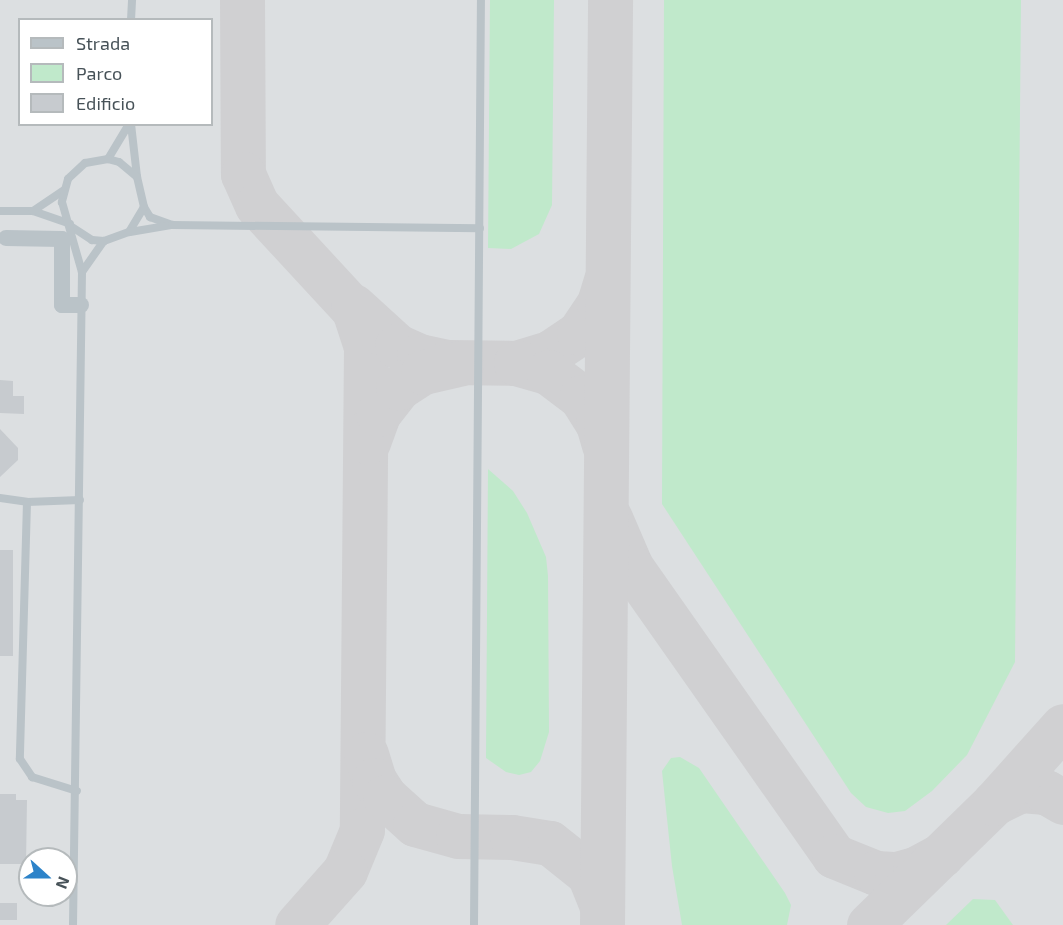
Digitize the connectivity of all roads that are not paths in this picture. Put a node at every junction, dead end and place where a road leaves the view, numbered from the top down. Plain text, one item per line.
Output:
1 (132, 0) edge
2 (482, 0) edge
3 (131, 18) edge
4 (129, 126) edge
5 (130, 126) edge
6 (108, 159) junction
7 (137, 177) junction
8 (64, 190) junction
9 (144, 207) junction
10 (0, 211) edge
11 (33, 211) junction
12 (71, 225) junction
13 (172, 225) junction
14 (480, 228) junction
15 (129, 232) junction
16 (6, 238) dead end
17 (104, 241) junction
18 (82, 273) junction
19 (81, 305) junction
20 (0, 498) edge
21 (80, 500) junction
22 (27, 502) junction
23 (77, 791) junction
24 (73, 925) edge
25 (474, 925) edge

1 - 3 lane
2 - 14 lane
4 - 6 lane
5 - 7 lane
6 - 7 lane
6 - 8 lane
7 - 9 lane
8 - 11 lane
8 - 12 lane
9 - 13 lane
9 - 15 lane
10 - 11 lane
11 - 12 lane
12 - 17 lane
12 - 18 lane
13 - 14 lane
13 - 15 lane
14 - 25 lane
15 - 17 lane
16 - 19 street
17 - 18 lane
18 - 19 lane
19 - 21 lane
20 - 22 lane
21 - 22 lane
21 - 23 lane
22 - 23 lane
23 - 24 lane

